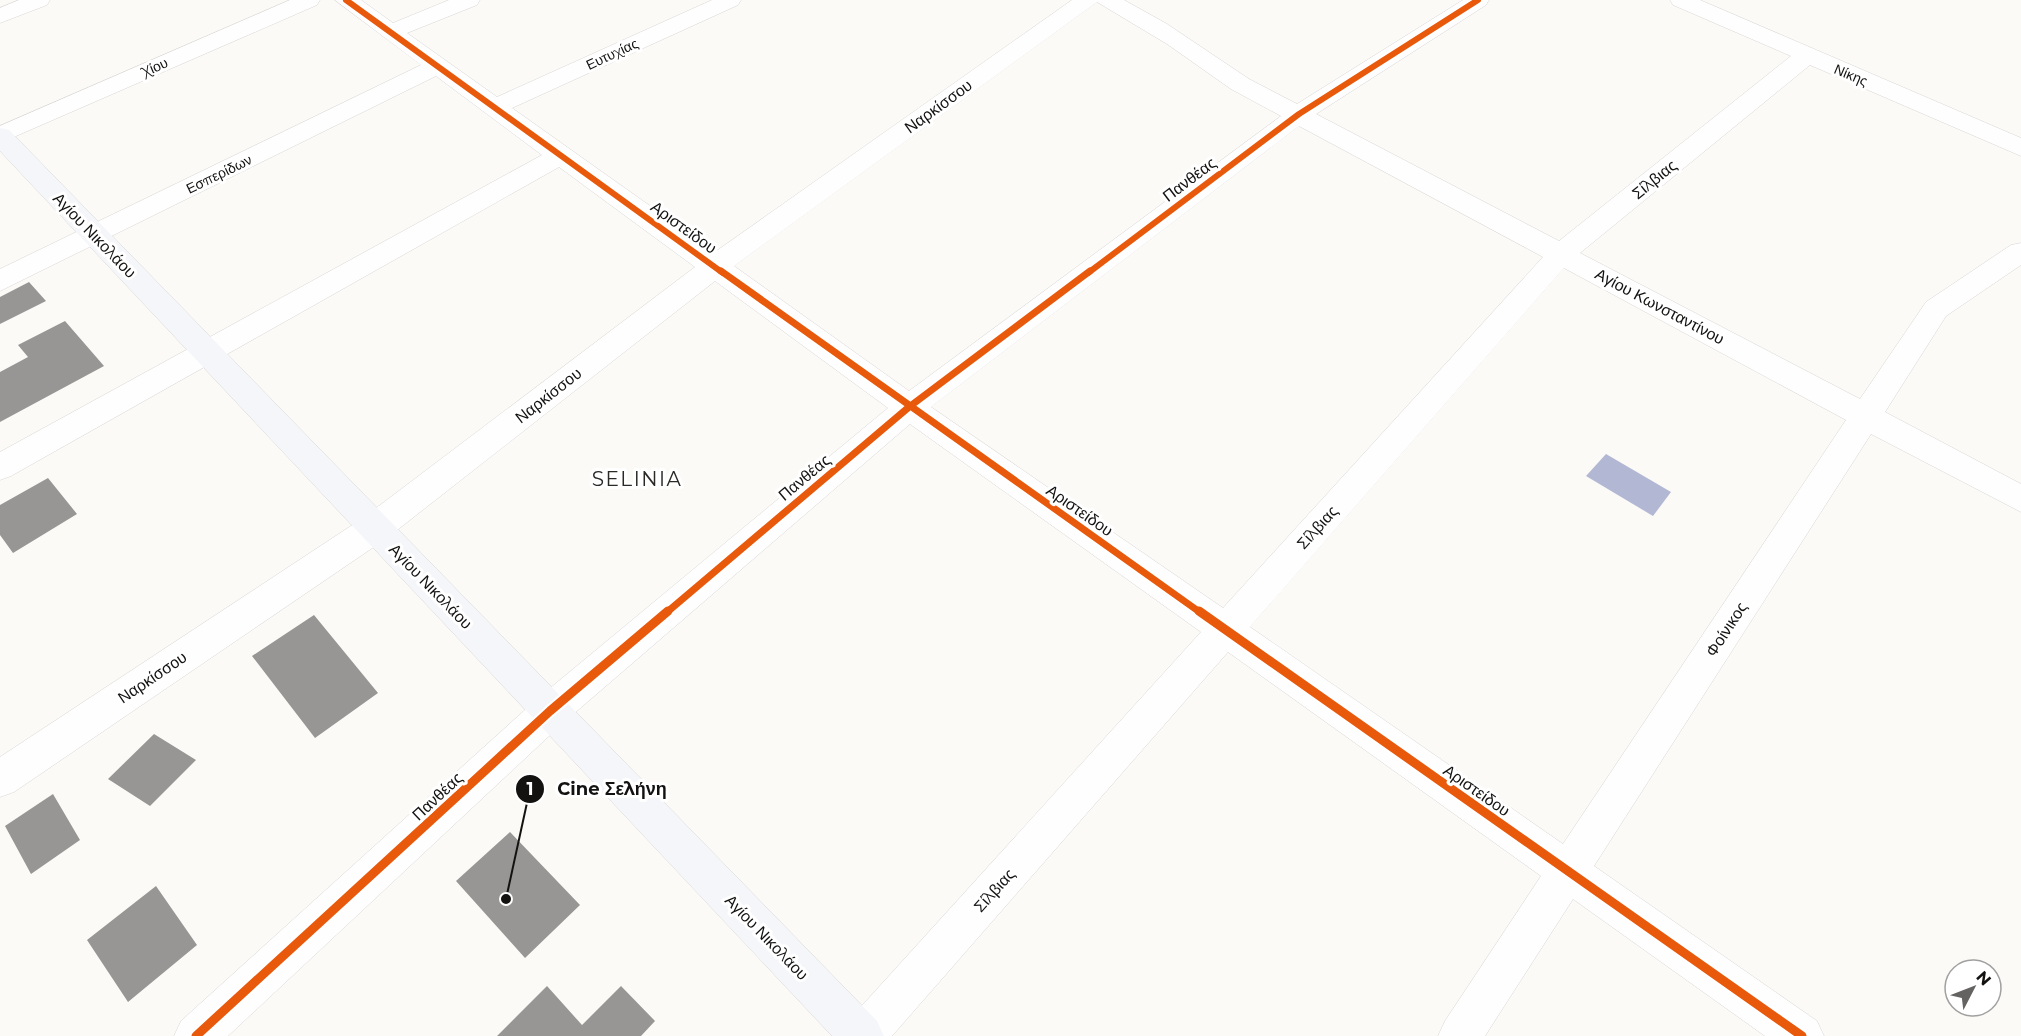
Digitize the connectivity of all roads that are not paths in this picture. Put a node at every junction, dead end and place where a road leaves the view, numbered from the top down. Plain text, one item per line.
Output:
1 (39, 0) edge
2 (309, 0) edge
3 (346, 0) edge
4 (469, 0) edge
5 (730, 0) edge
6 (1087, 0) edge
7 (1107, 0) edge
8 (1478, 0) edge
9 (1682, 0) edge
10 (0, 16) edge
11 (391, 32) junction
12 (1807, 56) junction
13 (438, 66) junction
14 (495, 107) junction
15 (1299, 114) junction
16 (0, 136) edge
17 (2021, 148) edge
18 (561, 155) junction
19 (95, 235) junction
20 (2021, 252) edge
21 (1562, 254) junction
22 (715, 266) junction
23 (0, 281) edge
24 (207, 352) junction
25 (909, 406) junction
26 (1866, 416) junction
27 (0, 467) edge
28 (2021, 499) edge
29 (375, 528) junction
30 (1226, 630) junction
31 (550, 711) junction
32 (0, 779) edge
33 (1567, 870) junction
34 (196, 1036) edge
35 (863, 1036) edge
36 (1460, 1036) edge
37 (1802, 1036) edge

1 - 10 street
2 - 16 street, Χίου
3 - 11 street, Αριστείδου
4 - 11 street
5 - 14 street, Ευτυχίας
6 - 22 street, Ναρκίσσου
7 - 15 street, Αγίου Κωνσταντίνου
8 - 15 street, Πανθέας
9 - 12 street, Νίκης
11 - 13 street, Αριστείδου
12 - 17 street, Νίκης
12 - 21 street, Σίλβιας
13 - 14 street, Αριστείδου
13 - 19 street, Εσπερίδων
14 - 18 street, Αριστείδου
15 - 21 street, Αγίου Κωνσταντίνου
15 - 25 street, Πανθέας
16 - 19 street, Αγίου Νικολάου
18 - 22 street, Αριστείδου
18 - 24 street
19 - 23 street, Εσπερίδων
19 - 24 street, Αγίου Νικολάου
20 - 26 street, Φοίνικος
21 - 26 street, Αγίου Κωνσταντίνου
21 - 30 street, Σίλβιας
22 - 25 street, Αριστείδου
22 - 29 street, Ναρκίσσου
24 - 27 street
24 - 29 street, Αγίου Νικολάου
25 - 30 street, Αριστείδου
25 - 31 street, Πανθέας
26 - 28 street, Αγίου Κωνσταντίνου
26 - 33 street, Φοίνικος
29 - 31 street, Αγίου Νικολάου
29 - 32 street, Ναρκίσσου
30 - 33 street, Αριστείδου
30 - 35 street, Σίλβιας
31 - 34 street, Πανθέας
31 - 35 street, Αγίου Νικολάου
33 - 36 street, Φοίνικος
33 - 37 street, Αριστείδου

